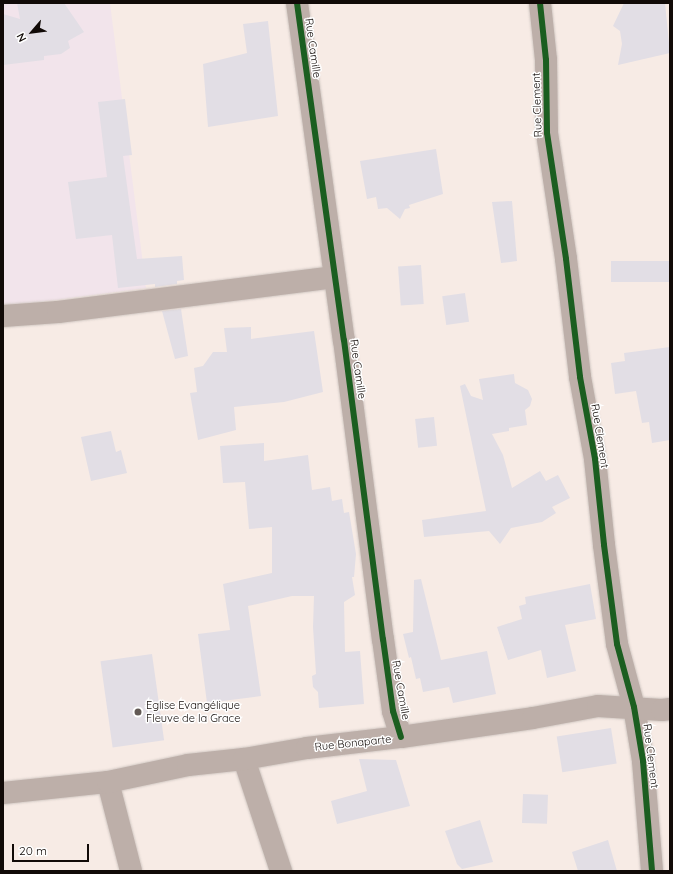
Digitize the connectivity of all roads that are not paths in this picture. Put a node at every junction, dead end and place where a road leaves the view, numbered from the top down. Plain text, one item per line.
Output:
1 (297, 3) edge
2 (540, 3) edge
3 (335, 277) junction
4 (3, 316) edge
5 (634, 707) junction
6 (670, 709) edge
7 (401, 737) junction
8 (244, 759) junction
9 (108, 782) junction
10 (3, 793) edge
11 (131, 871) edge
12 (281, 871) edge
13 (652, 871) edge

1 - 3 street, Rue Camille
2 - 5 street, Rue Clement
3 - 4 street
3 - 7 street, Rue Camille
5 - 6 street, Rue Bonaparte
5 - 7 street, Rue Bonaparte
5 - 13 street, Rue Clement
7 - 8 street, Rue Bonaparte
8 - 9 street, Rue Bonaparte
8 - 12 street
9 - 10 street, Rue Bonaparte
9 - 11 street

